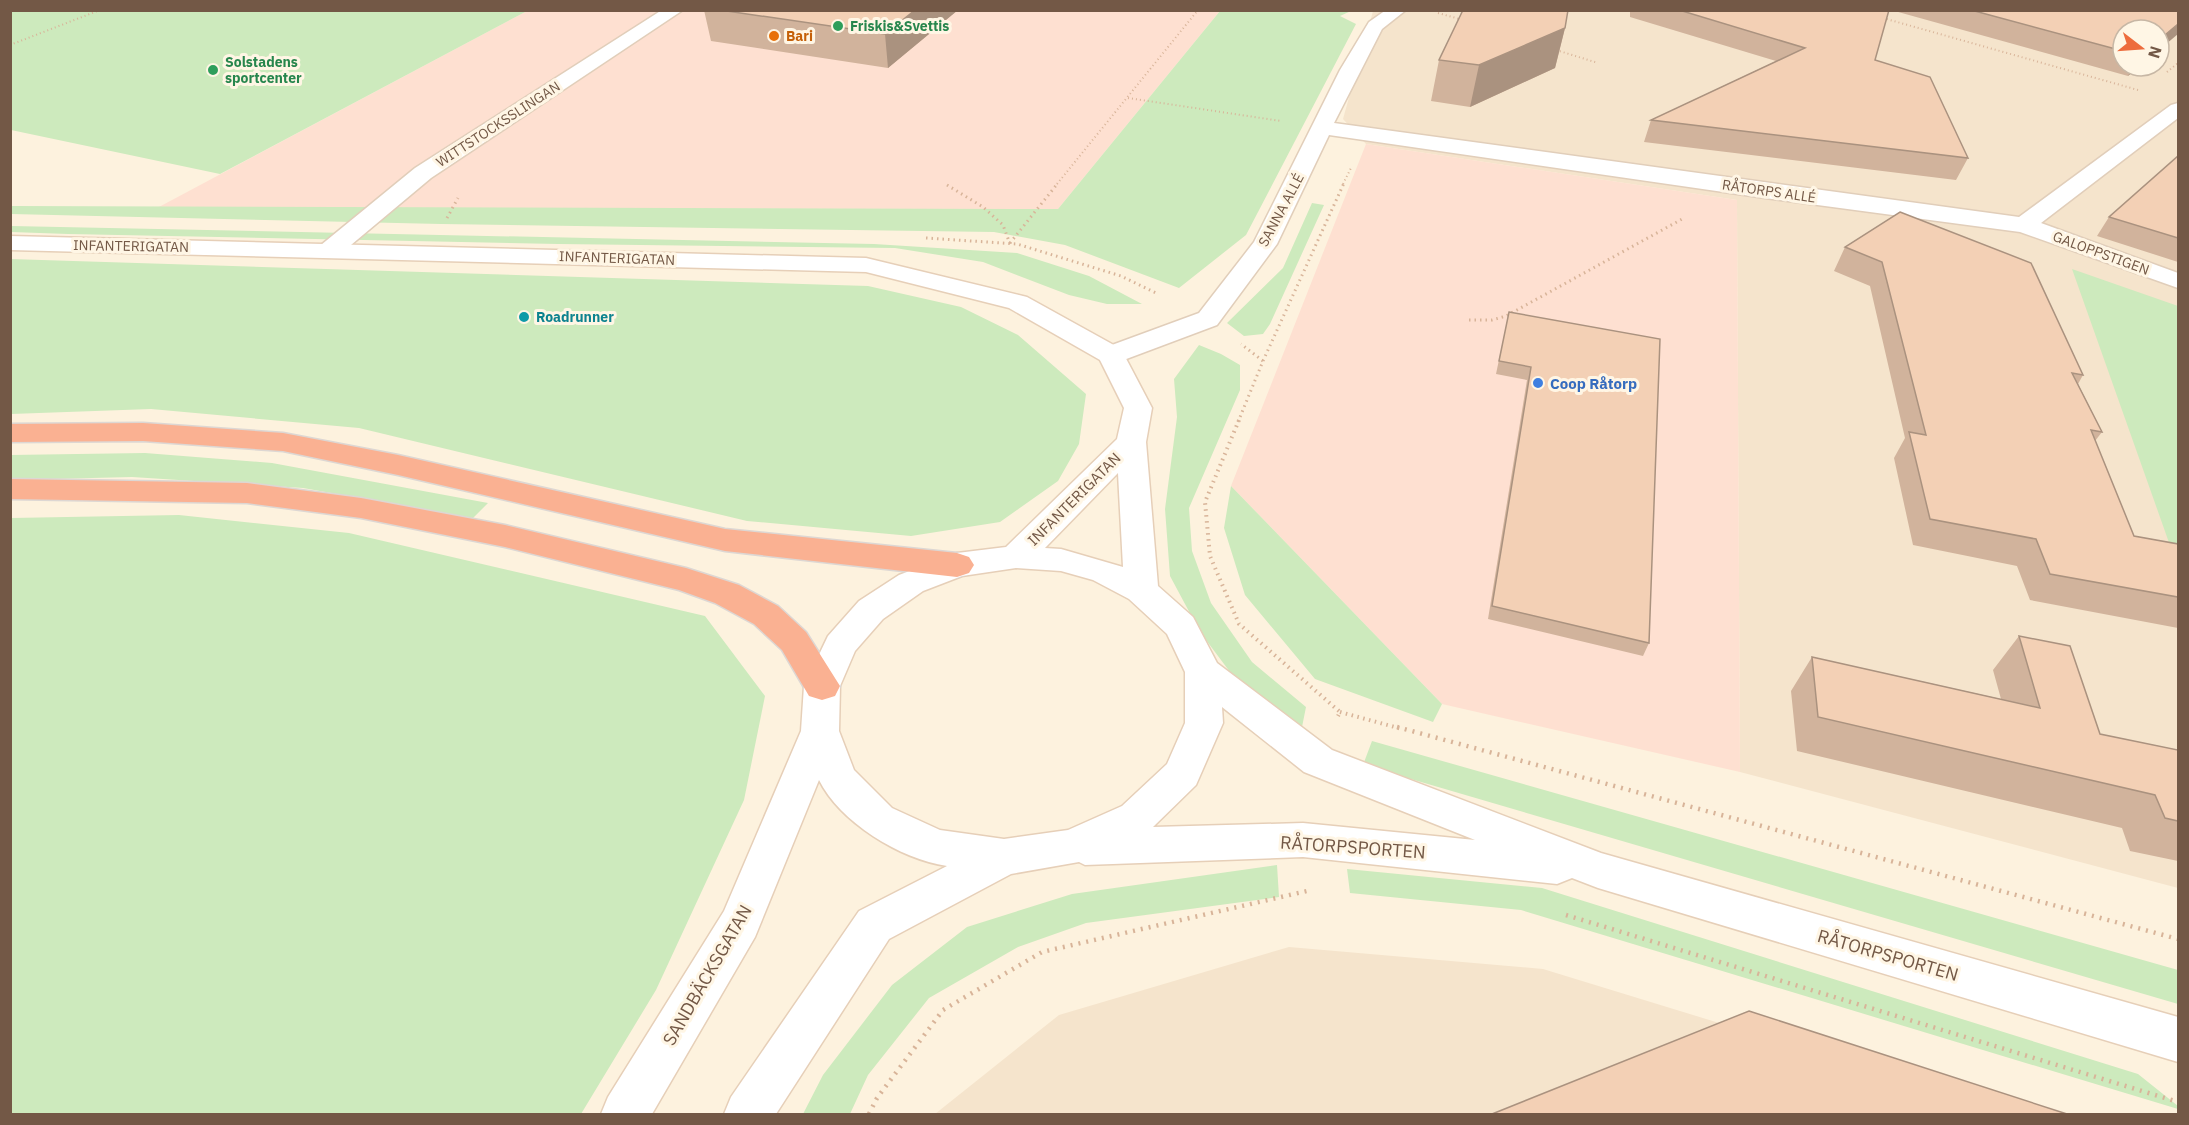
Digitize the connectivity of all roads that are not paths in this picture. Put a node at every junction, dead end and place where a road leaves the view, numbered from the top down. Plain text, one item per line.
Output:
1 (675, 10) edge
2 (1398, 10) edge
3 (2178, 109) edge
4 (1323, 128) junction
5 (2024, 225) junction
6 (10, 243) edge
7 (330, 250) junction
8 (2178, 280) edge
9 (1111, 355) junction
10 (10, 433) edge
11 (1131, 442) junction
12 (10, 489) edge
13 (1016, 557) junction
14 (957, 565) junction
15 (1141, 591) junction
16 (1203, 672) junction
17 (822, 686) junction
18 (820, 731) junction
19 (1072, 847) junction
20 (1004, 857) junction
21 (1598, 870) junction
22 (2178, 1040) edge
23 (625, 1114) edge
24 (748, 1114) edge

1 - 7 street, WITTSTOCKSSLINGAN
2 - 4 street, SANNA ALLÉ
3 - 5 street
4 - 5 street, RÅTORPS ALLÉ
4 - 9 street, SANNA ALLÉ
5 - 8 street, GALOPPSTIGEN
6 - 7 street, INFANTERIGATAN
7 - 9 street, INFANTERIGATAN
9 - 11 street, INFANTERIGATAN
10 - 14 highway
11 - 13 street, INFANTERIGATAN
11 - 15 street, INFANTERIGATAN
12 - 17 highway
13 - 14 street
13 - 15 street
14 - 17 street
15 - 16 street
16 - 19 street
16 - 21 street, RÅTORPSPORTEN
17 - 18 street
18 - 20 street
18 - 23 street, SANDBÄCKSGATAN
19 - 20 street
19 - 21 street, RÅTORPSPORTEN
20 - 24 street
21 - 22 street, RÅTORPSPORTEN

